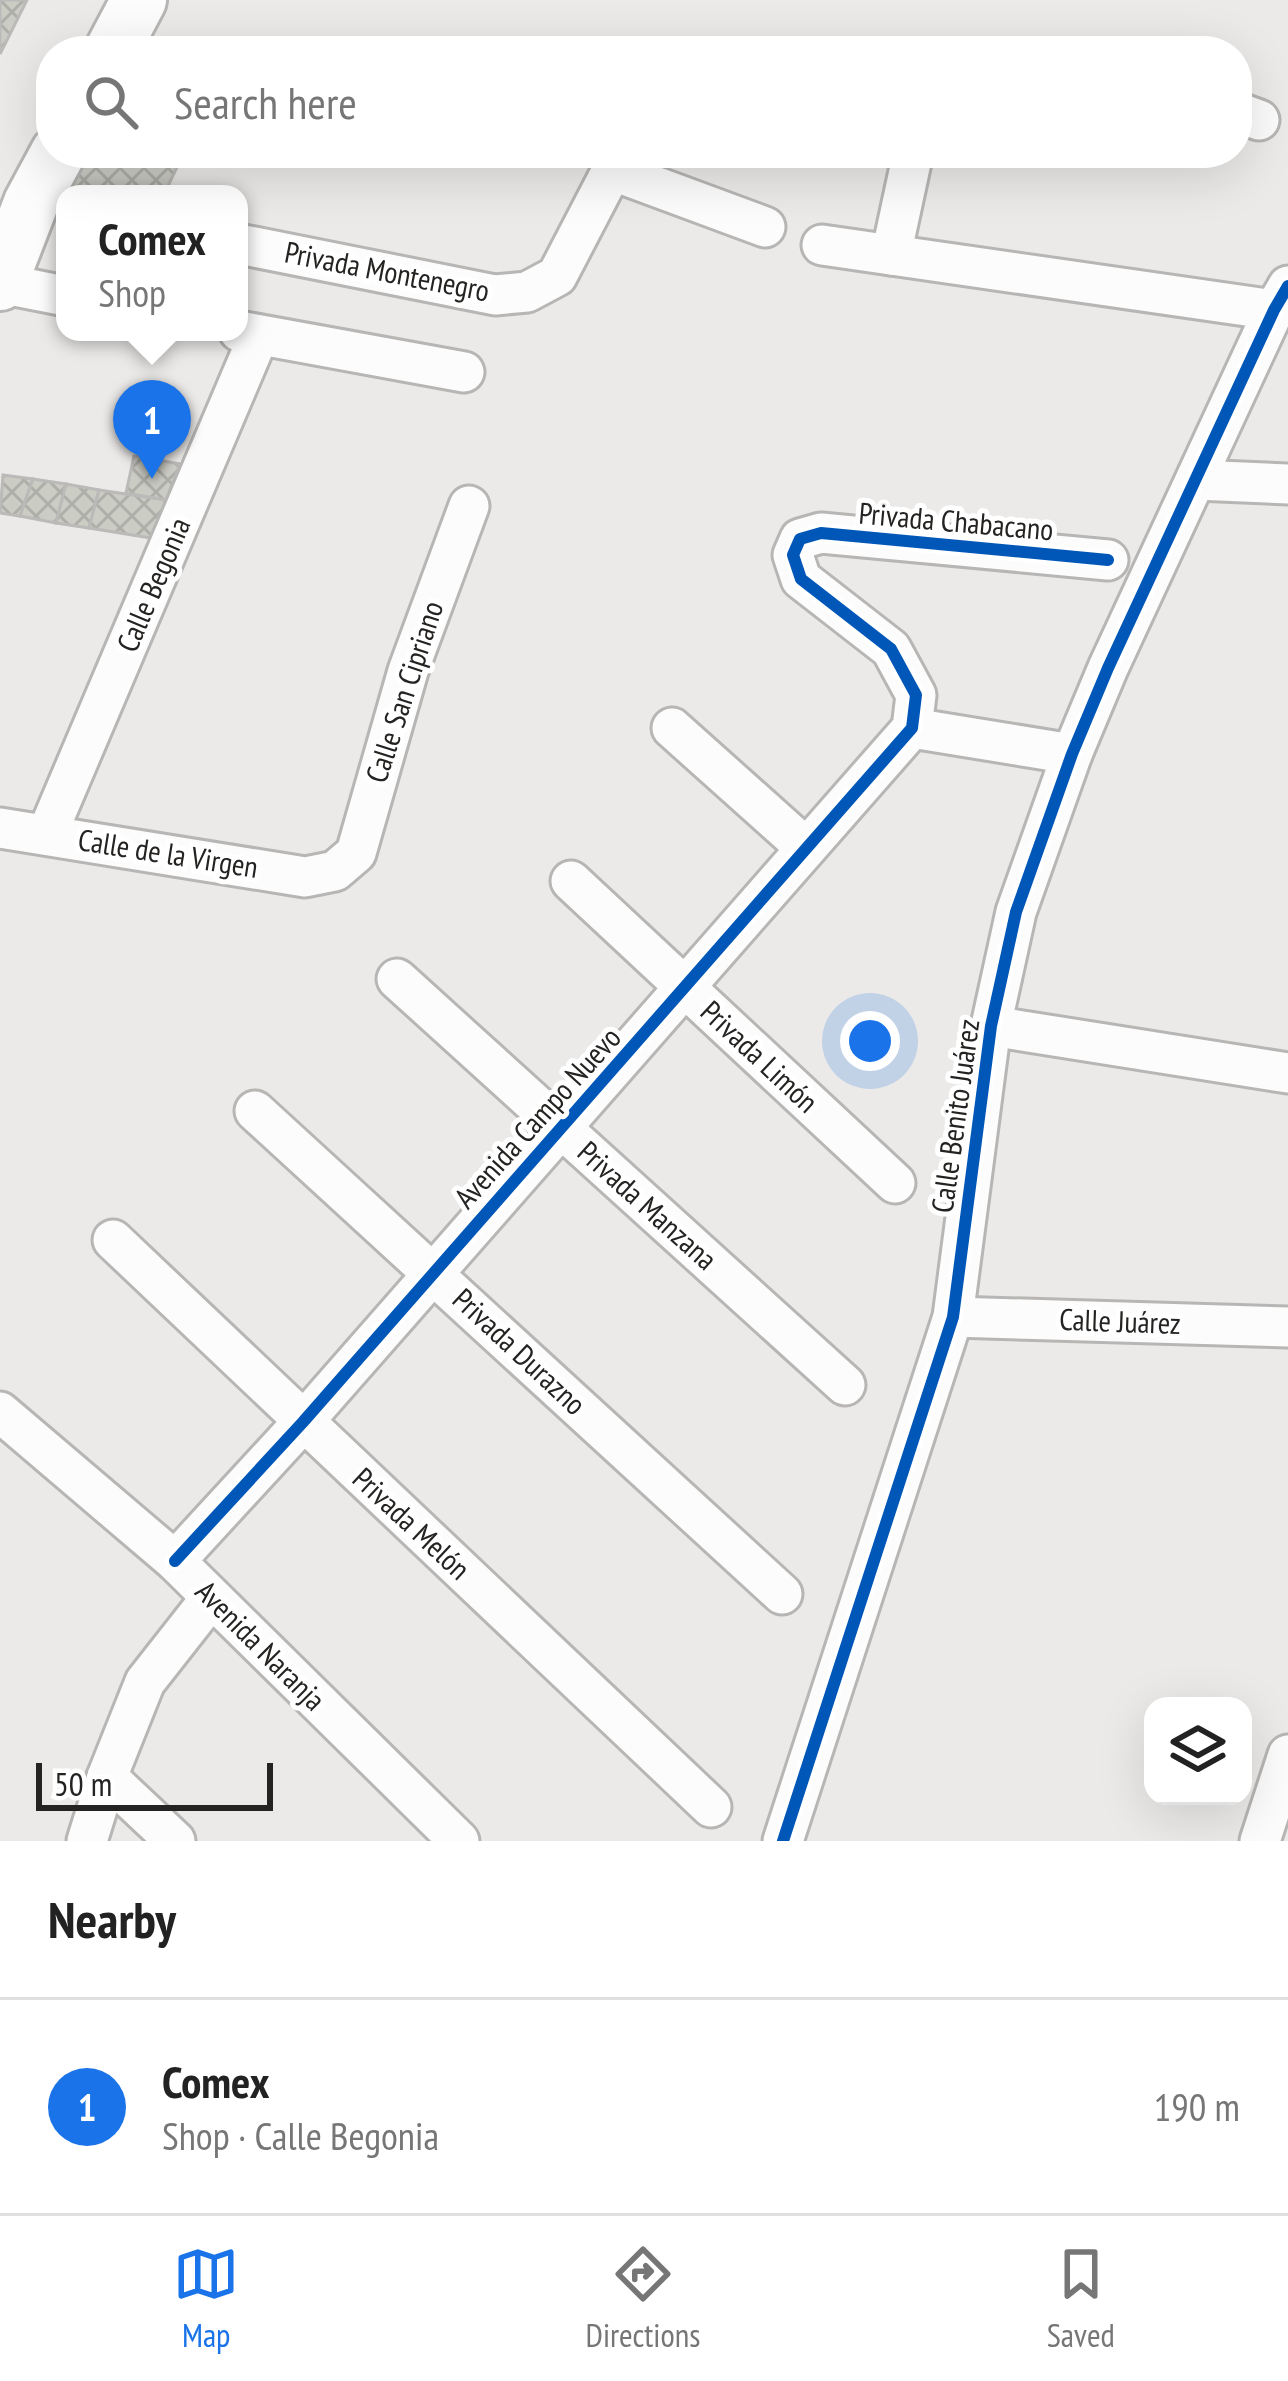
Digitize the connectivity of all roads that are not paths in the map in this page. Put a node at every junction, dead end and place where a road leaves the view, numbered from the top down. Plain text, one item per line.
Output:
1 (139, 0) edge
2 (120, 36) edge
3 (55, 168) edge
4 (613, 168) edge
5 (630, 168) edge
6 (910, 168) edge
7 (48, 206) edge
8 (765, 227) dead end
9 (822, 245) dead end
10 (248, 246) edge
11 (891, 255) junction
12 (0, 283) edge
13 (56, 294) edge
14 (1281, 298) edge
15 (249, 333) edge
16 (246, 341) edge
17 (464, 371) dead end
18 (1196, 481) junction
19 (1288, 484) edge
20 (470, 506) dead end
21 (1108, 560) dead end
22 (914, 712) junction
23 (672, 728) dead end
24 (1072, 754) junction
25 (0, 828) edge
26 (47, 834) junction
27 (805, 847) junction
28 (334, 871) joint
29 (571, 881) dead end
30 (397, 979) dead end
31 (686, 988) junction
32 (991, 1026) junction
33 (1288, 1072) edge
34 (255, 1111) dead end
35 (560, 1128) junction
36 (895, 1183) dead end
37 (112, 1240) dead end
38 (433, 1274) junction
39 (953, 1317) junction
40 (1288, 1328) edge
41 (845, 1384) dead end
42 (0, 1412) edge
43 (302, 1422) junction
44 (175, 1562) junction
45 (782, 1594) dead end
46 (211, 1598) junction
47 (1288, 1755) edge
48 (106, 1777) junction
49 (711, 1807) dead end
50 (87, 1841) edge
51 (175, 1841) edge
52 (459, 1841) edge
53 (783, 1841) edge
54 (1260, 1841) edge

1 - 2 main road
3 - 7 main road
4 - 10 street, Privada Montenegro
5 - 8 street, Privada Montenegro
6 - 11 street
7 - 12 main road
9 - 11 street
11 - 14 street
12 - 13 street
14 - 18 street, Calle Benito Juárez
15 - 17 street
16 - 26 street, Calle Begonia
18 - 19 street
18 - 24 street, Calle Benito Juárez
20 - 28 street, Calle San Cipriano
21 - 22 street, Privada Chabacano
22 - 24 street
22 - 27 street, Avenida Campo Nuevo
23 - 27 street
24 - 32 street, Calle Benito Juárez
25 - 26 street, Calle de la Virgen
26 - 28 street, Calle de la Virgen
27 - 31 street, Avenida Campo Nuevo
29 - 31 street, Privada Limón
30 - 35 street, Privada Manzana
31 - 35 street, Avenida Campo Nuevo
31 - 36 street, Privada Limón
32 - 33 street
32 - 39 street, Calle Benito Juárez
34 - 38 street, Privada Durazno
35 - 38 street, Avenida Campo Nuevo
35 - 41 street, Privada Manzana
37 - 43 street, Privada Melón
38 - 43 street, Avenida Campo Nuevo
38 - 45 street, Privada Durazno
39 - 40 street, Calle Juárez
39 - 53 street, Calle Benito Juárez
42 - 44 street, Avenida Naranja
43 - 44 street, Avenida Campo Nuevo
43 - 49 street, Privada Melón
44 - 46 street, Avenida Naranja
46 - 48 street
46 - 52 street, Avenida Naranja
47 - 54 street
48 - 50 street
48 - 51 street

